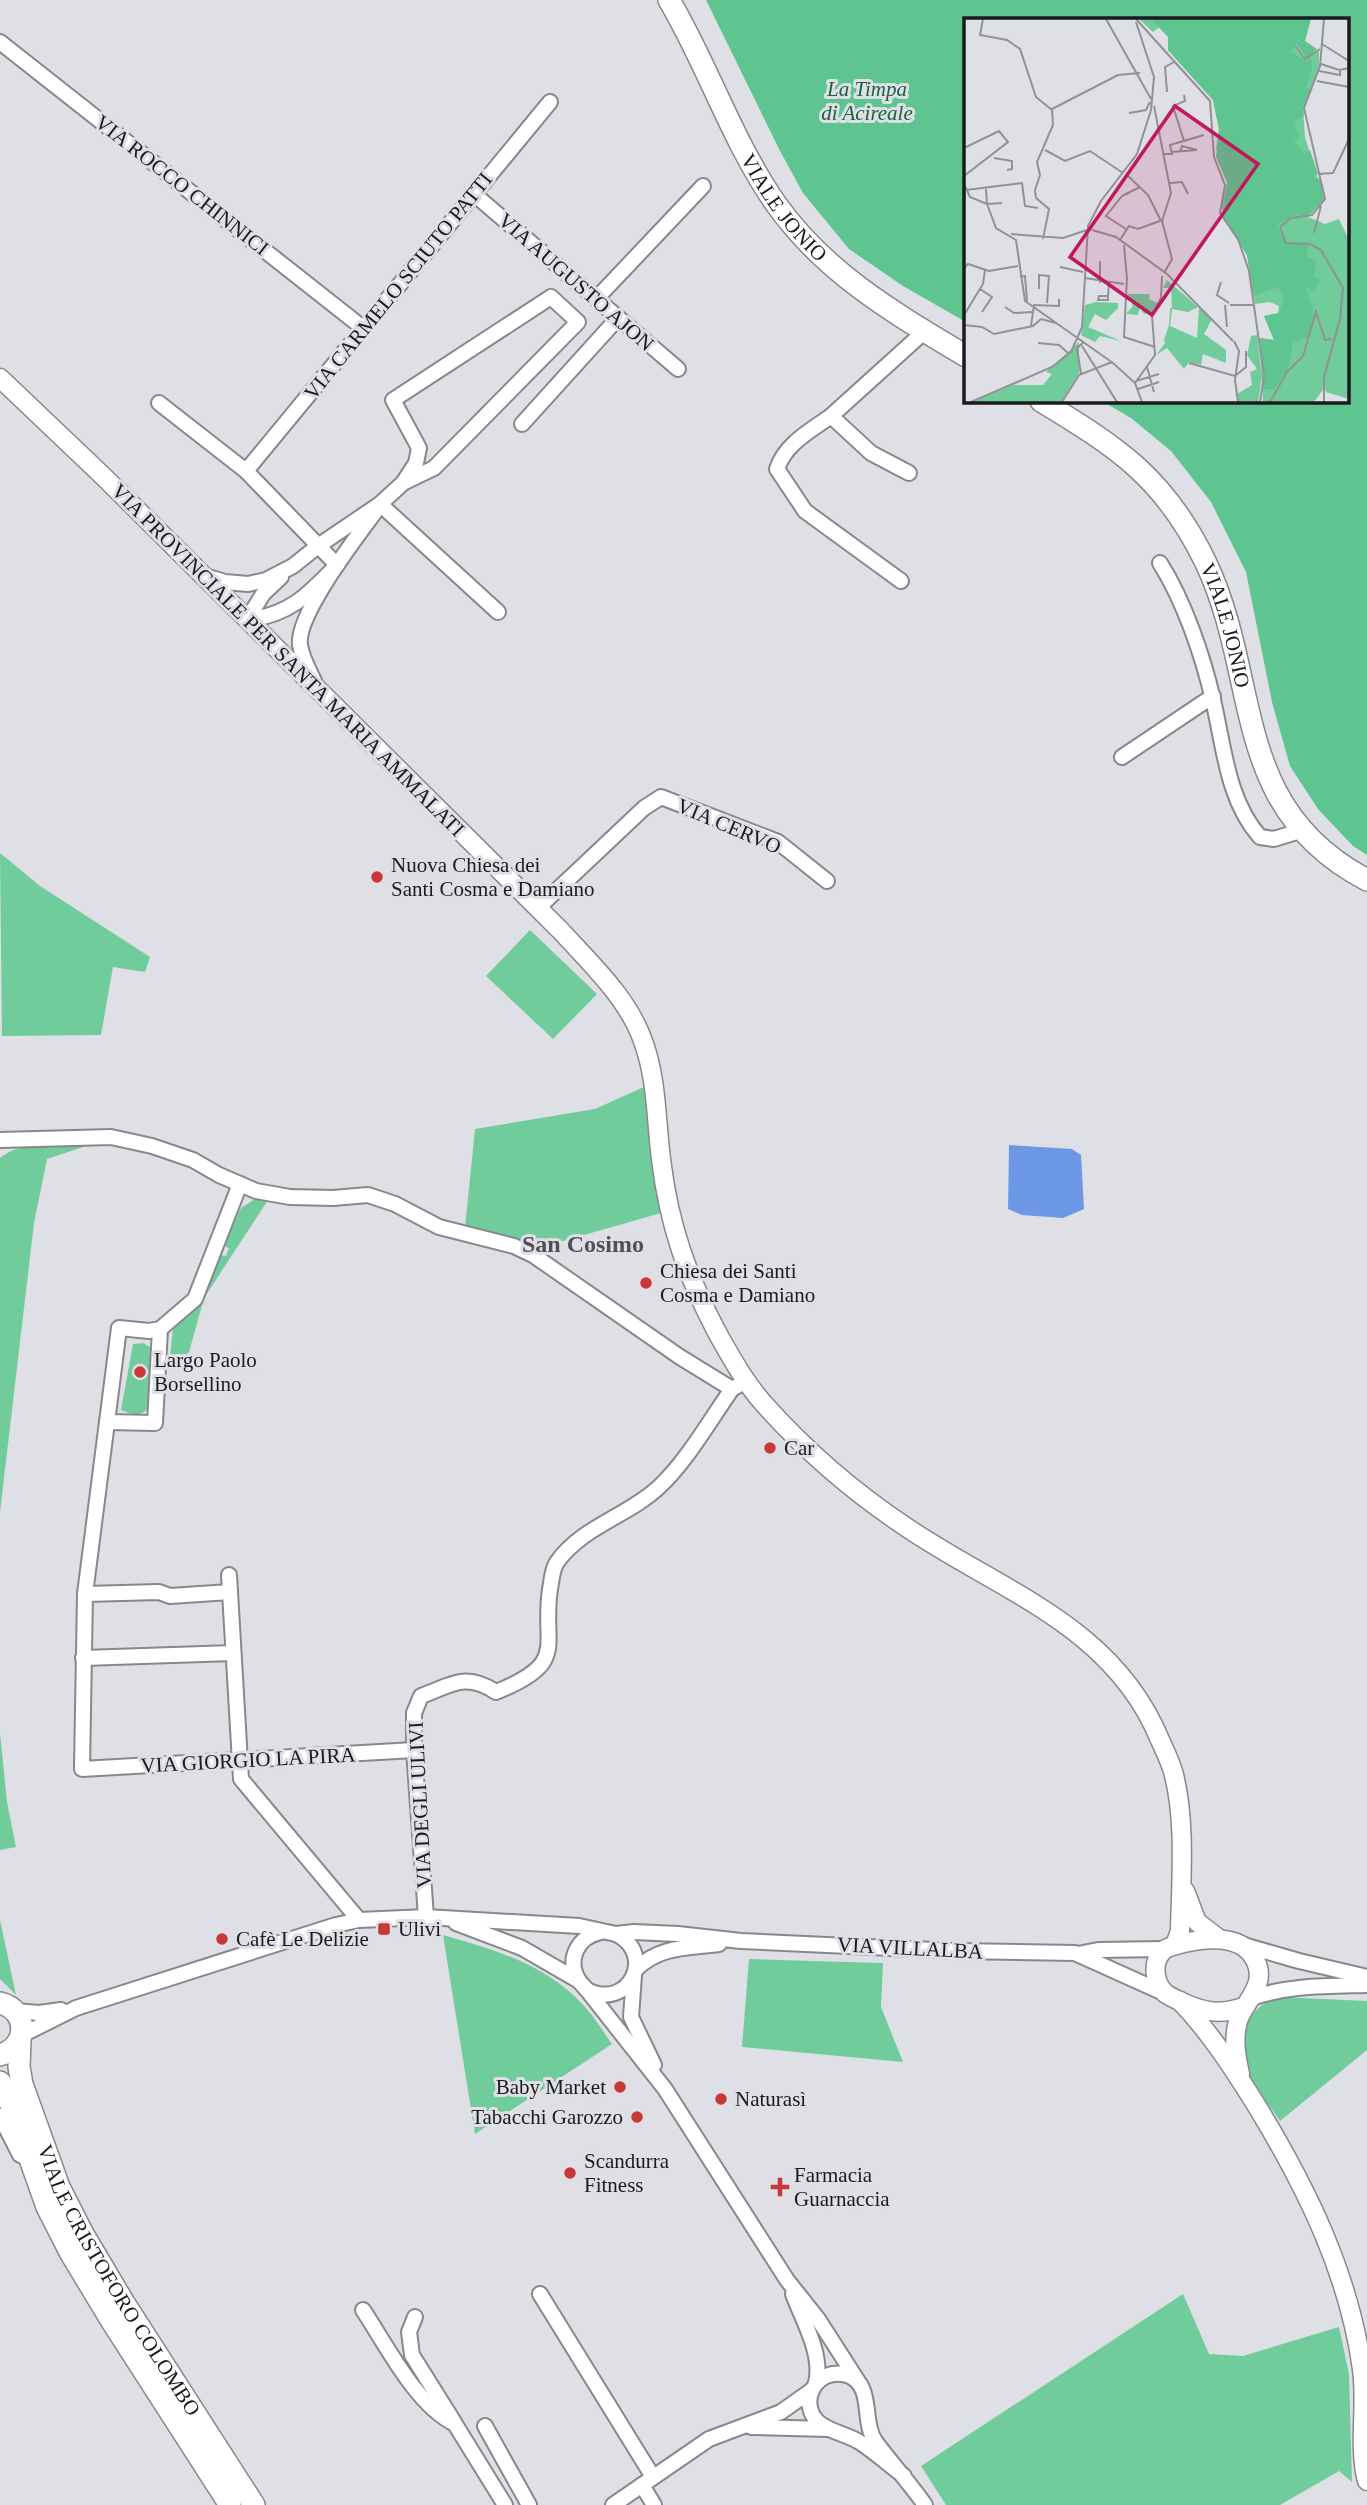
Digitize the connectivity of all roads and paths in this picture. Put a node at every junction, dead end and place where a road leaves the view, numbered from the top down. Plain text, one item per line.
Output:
1 (670, 0) edge
2 (0, 42) edge
3 (550, 102) dead end
4 (704, 186) dead end
5 (474, 194) junction
6 (596, 299) junction
7 (618, 318) junction
8 (363, 328) junction
9 (925, 331) junction
10 (964, 355) edge
11 (678, 369) dead end
12 (0, 378) edge
13 (1043, 402) edge
14 (159, 403) dead end
15 (831, 416) junction
16 (522, 424) dead end
17 (246, 471) junction
18 (909, 473) dead end
19 (402, 483) junction
20 (380, 504) junction
21 (318, 546) junction
22 (1160, 563) dead end
23 (337, 565) junction
24 (293, 566) junction
25 (203, 575) junction
26 (901, 581) dead end
27 (498, 612) dead end
28 (247, 620) junction
29 (319, 692) junction
30 (1213, 696) junction
31 (1122, 757) dead end
32 (1303, 830) junction
33 (1367, 880) edge
34 (827, 881) dead end
35 (538, 908) junction
36 (0, 1140) edge
37 (240, 1184) junction
38 (160, 1329) junction
39 (739, 1385) junction
40 (106, 1429) junction
41 (229, 1575) dead end
42 (230, 1592) junction
43 (85, 1594) junction
44 (233, 1653) junction
45 (83, 1658) junction
46 (414, 1751) junction
47 (239, 1760) junction
48 (1181, 1877) junction
49 (426, 1917) junction
50 (445, 1919) junction
51 (359, 1920) junction
52 (610, 1933) junction
53 (1225, 1940) junction
54 (741, 1941) junction
55 (1169, 1947) junction
56 (1078, 1954) junction
57 (635, 1972) junction
58 (1367, 1977) edge
59 (1367, 1985) edge
60 (583, 1986) junction
61 (1173, 1998) junction
62 (1249, 2002) junction
63 (6, 2003) edge
64 (76, 2008) junction
65 (21, 2037) junction
66 (0, 2055) edge
67 (1242, 2081) junction
68 (0, 2082) edge
69 (665, 2089) junction
70 (0, 2116) edge
71 (47, 2207) junction
72 (787, 2280) junction
73 (540, 2294) dead end
74 (363, 2310) dead end
75 (415, 2317) dead end
76 (1365, 2369) edge
77 (814, 2386) junction
78 (861, 2386) junction
79 (865, 2408) junction
80 (455, 2424) junction
81 (485, 2426) dead end
82 (742, 2427) junction
83 (831, 2429) junction
84 (904, 2476) junction
85 (647, 2481) junction
86 (1367, 2481) edge
87 (230, 2505) edge
88 (254, 2505) edge
89 (505, 2505) edge
90 (528, 2505) edge
91 (612, 2505) edge
92 (654, 2505) edge
93 (925, 2505) edge

1 - 9 main road, VIALE JONIO
2 - 8 street, VIA ROCCO CHINNICI
3 - 5 street, VIA CARMELO SCIUTO PATTI
4 - 6 street
5 - 6 street, VIA AUGUSTO AJON
5 - 8 street, VIA CARMELO SCIUTO PATTI
6 - 7 street, VIA AUGUSTO AJON
7 - 11 street, VIA AUGUSTO AJON
7 - 16 street
8 - 17 street, VIA CARMELO SCIUTO PATTI
9 - 10 main road, VIALE JONIO
9 - 15 street
12 - 25 street, VIA PROVINCIALE PER SANTA MARIA AMMALATI
13 - 32 main road, VIALE JONIO
14 - 17 street
15 - 18 street
15 - 26 street
17 - 21 street
19 - 19 street
19 - 20 street
20 - 21 street
20 - 23 street
20 - 27 street
21 - 23 street
21 - 24 street
22 - 30 street
23 - 28 street
23 - 29 street
24 - 25 street
24 - 28 street
25 - 28 street, VIA PROVINCIALE PER SANTA MARIA AMMALATI
28 - 29 street, VIA PROVINCIALE PER SANTA MARIA AMMALATI
29 - 35 street, VIA PROVINCIALE PER SANTA MARIA AMMALATI
30 - 31 street
30 - 32 street
32 - 33 main road, VIALE JONIO
34 - 35 street, VIA CERVO
35 - 39 street, VIA PROVINCIALE PER SANTA MARIA AMMALATI
36 - 37 street
37 - 38 street
37 - 39 street
38 - 40 street
38 - 40 street
39 - 46 street, VIA DEGLI ULIVI
39 - 48 street, VIA PROVINCIALE PER SANTA MARIA AMMALATI
40 - 43 street
41 - 42 street
42 - 43 street
42 - 44 street
43 - 45 street
44 - 45 street
44 - 47 street
45 - 47 street, VIA GIORGIO LA PIRA
46 - 47 street, VIA GIORGIO LA PIRA
46 - 49 street, VIA DEGLI ULIVI
47 - 51 street
48 - 53 street
48 - 55 street
49 - 50 street
49 - 51 street, VIA DEGLI ULIVI
50 - 52 street
50 - 60 street
51 - 64 street, VIA DEGLI ULIVI
52 - 54 street
52 - 57 street
52 - 60 street
53 - 55 street
53 - 58 street
53 - 62 street
54 - 56 street, VIA VILLALBA
54 - 57 street
55 - 56 street
55 - 61 street
56 - 61 street
57 - 60 street
57 - 69 street
59 - 62 street
60 - 69 street
61 - 62 street
61 - 67 street
62 - 67 street
63 - 64 street
63 - 65 main road, VIALE CRISTOFORO COLOMBO
64 - 65 street
65 - 66 main road
65 - 88 main road, VIALE CRISTOFORO COLOMBO
67 - 76 street
68 - 71 main road, VIALE CRISTOFORO COLOMBO
69 - 72 street
70 - 71 street
71 - 87 main road, VIALE CRISTOFORO COLOMBO
72 - 77 street
72 - 78 street
73 - 85 street
74 - 80 street
75 - 80 street
76 - 86 street
77 - 78 street
77 - 82 street
77 - 83 street
78 - 79 street
79 - 83 street
79 - 84 street
80 - 89 street
81 - 90 street
82 - 83 street
82 - 85 street
83 - 84 street
84 - 93 street
85 - 91 street
85 - 92 street

